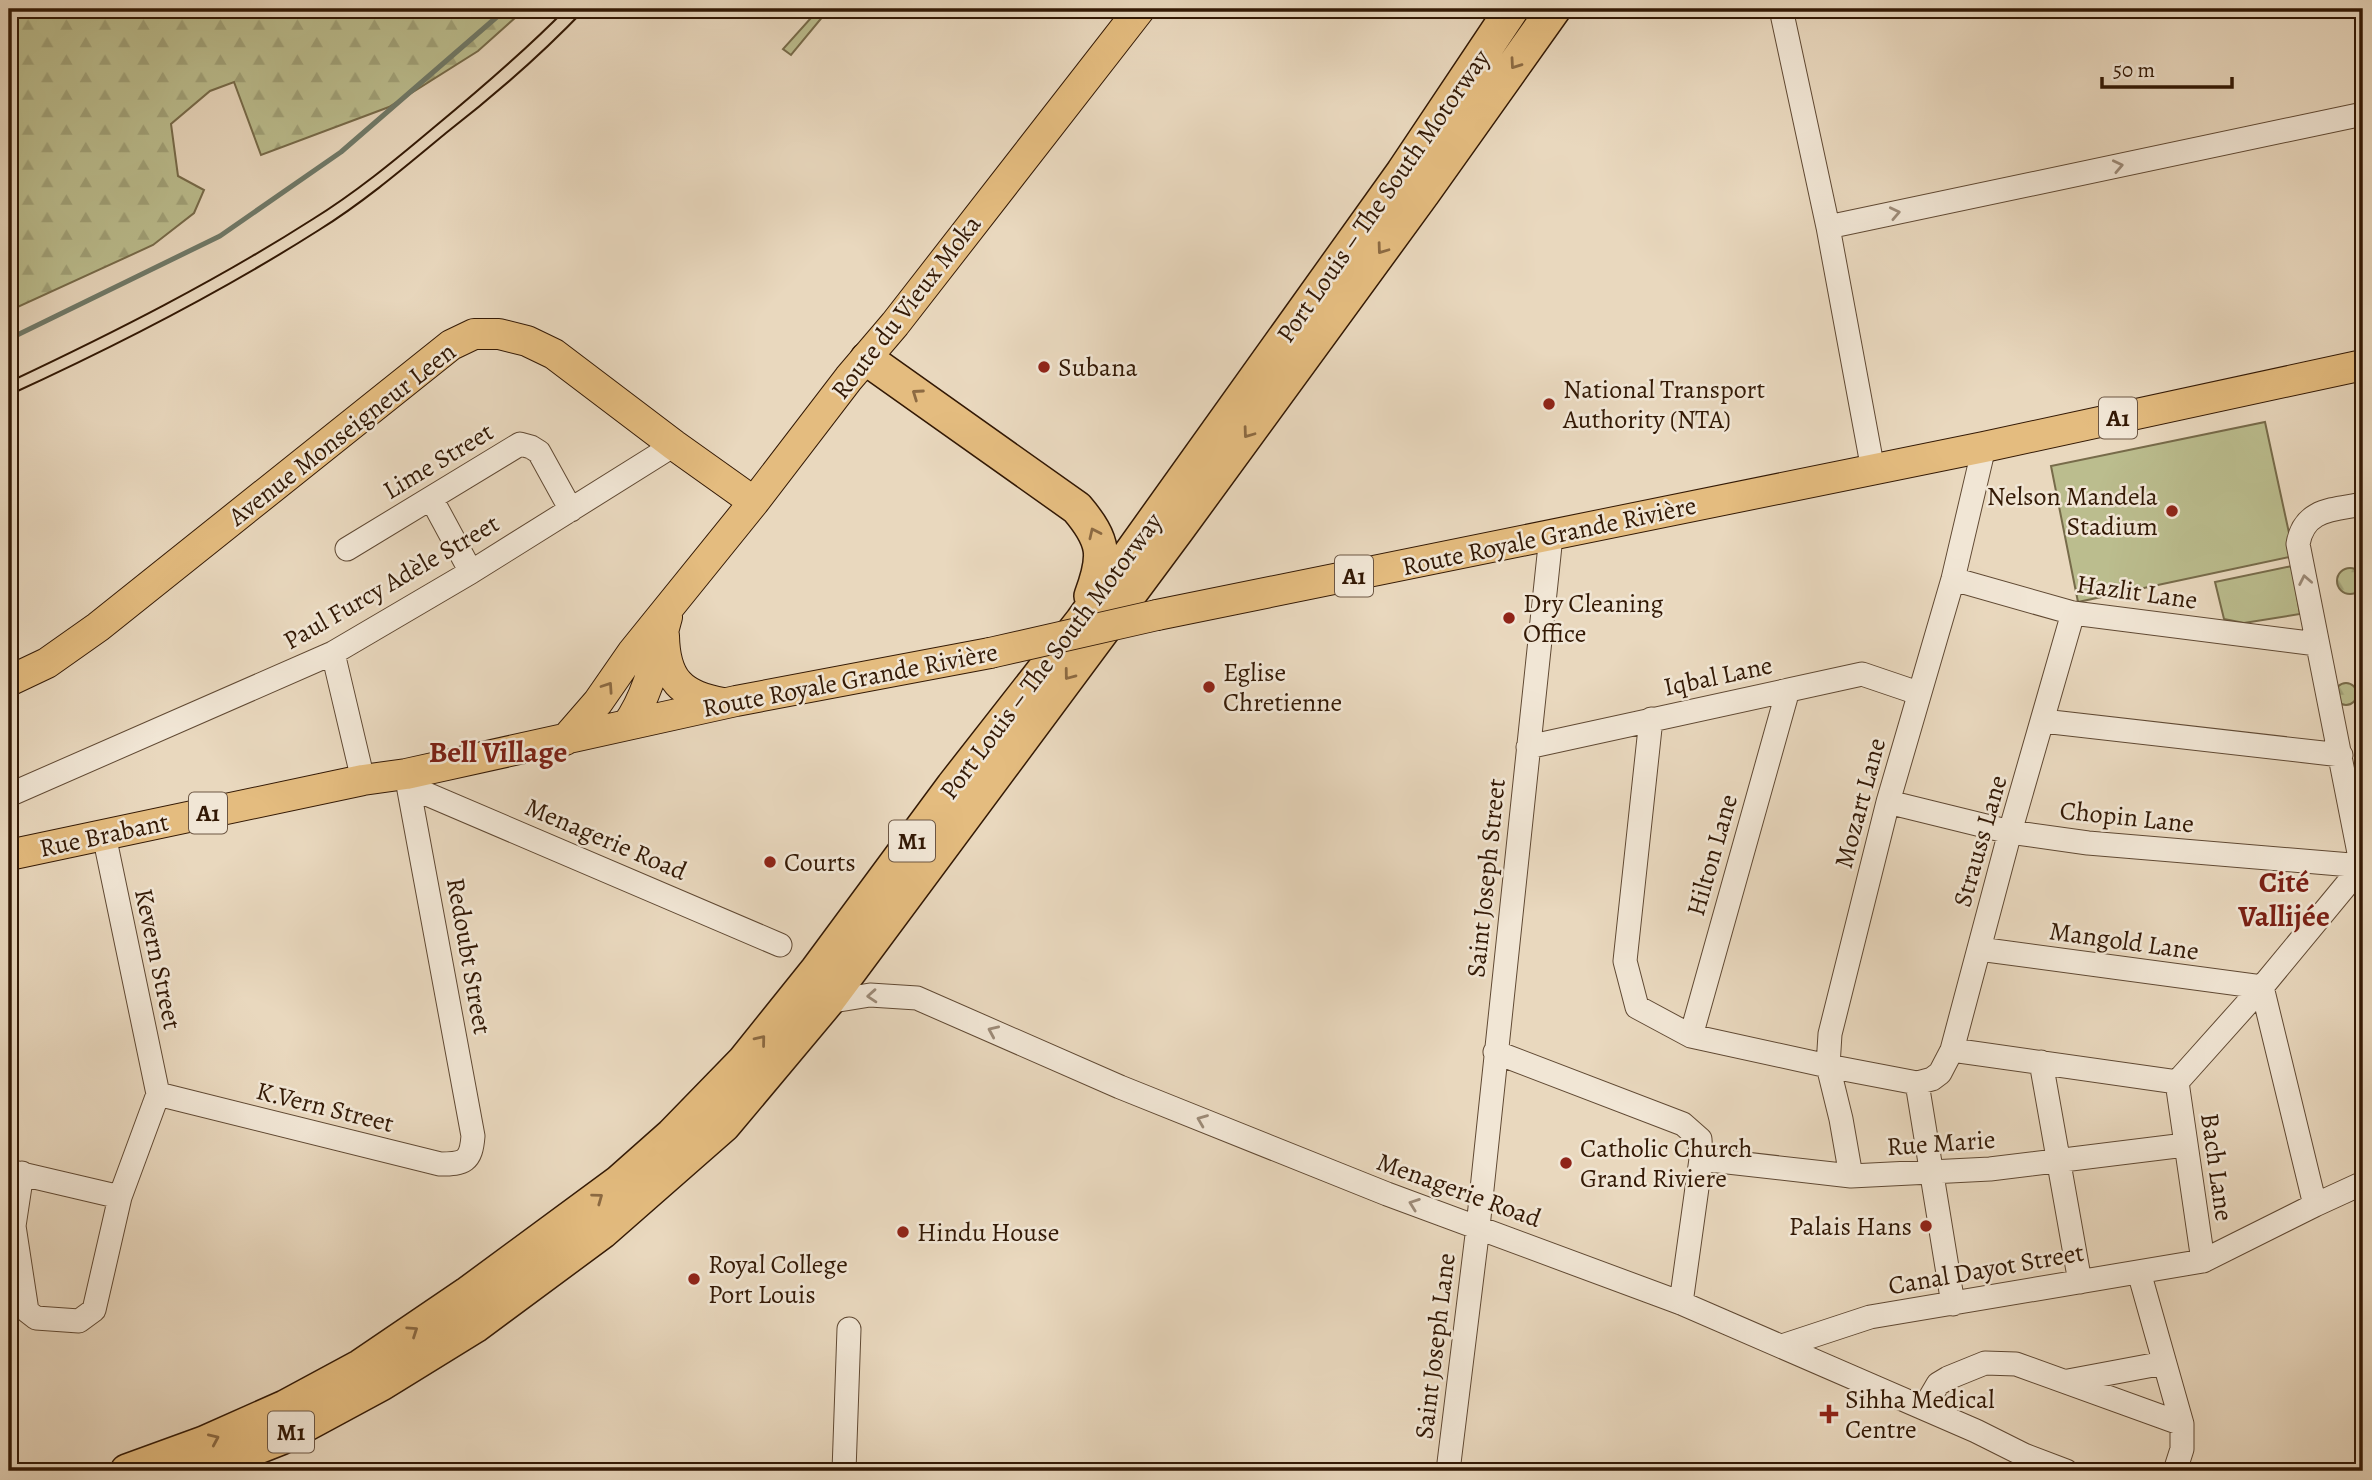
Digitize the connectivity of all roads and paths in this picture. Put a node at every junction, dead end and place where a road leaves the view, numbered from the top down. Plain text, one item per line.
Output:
1 (1140, 9) edge
2 (1512, 9) edge
3 (1554, 9) edge
4 (1781, 9) edge
5 (2363, 114) edge
6 (1828, 227) junction
7 (867, 359) junction
8 (2363, 365) edge
9 (674, 445) junction
10 (1984, 447) junction
11 (1873, 470) junction
12 (431, 498) junction
13 (754, 502) junction
14 (2363, 504) edge
15 (571, 510) junction
16 (1551, 536) junction
17 (347, 549) dead end
18 (471, 572) junction
19 (1953, 579) junction
20 (2073, 613) junction
21 (668, 616) junction
22 (1082, 621) junction
23 (2317, 644) junction
24 (333, 653) junction
25 (9, 681) edge
26 (1788, 690) junction
27 (1918, 693) junction
28 (726, 703) junction
29 (1651, 719) junction
30 (2043, 721) junction
31 (627, 725) junction
32 (565, 740) junction
33 (1528, 747) junction
34 (2341, 755) junction
35 (363, 780) junction
36 (407, 780) junction
37 (9, 795) edge
38 (1888, 802) junction
39 (2010, 832) junction
40 (104, 835) junction
41 (9, 855) edge
42 (2363, 868) edge
43 (780, 945) dead end
44 (1979, 949) junction
45 (2262, 987) junction
46 (827, 1002) junction
47 (1690, 1036) junction
48 (1952, 1050) junction
49 (1495, 1052) junction
50 (2041, 1062) junction
51 (1828, 1066) junction
52 (1925, 1081) junction
53 (2177, 1082) junction
54 (158, 1094) junction
55 (2185, 1144) junction
56 (472, 1149) joint
57 (1701, 1158) junction
58 (2059, 1161) junction
59 (15, 1172) edge
60 (1931, 1173) junction
61 (1851, 1176) junction
62 (2363, 1183) edge
63 (120, 1197) junction
64 (2315, 1205) junction
65 (1478, 1227) junction
66 (2203, 1261) junction
67 (2139, 1272) junction
68 (2080, 1282) junction
69 (1681, 1303) junction
70 (1953, 1304) junction
71 (849, 1329) dead end
72 (1782, 1346) junction
73 (2164, 1363) junction
74 (2065, 1382) junction
75 (1924, 1408) junction
76 (2182, 1424) junction
77 (2029, 1463) edge
78 (127, 1471) edge
79 (197, 1471) edge
80 (844, 1471) edge
81 (1448, 1471) edge
82 (2066, 1471) edge
83 (2175, 1471) edge

1 - 7 main road, Route du Vieux Moka
2 - 22 highway, Port Louis – The South Motorway / M1
3 -> 46 highway, Port Louis – The South Motorway / M1
4 - 6 street
6 -> 5 street
6 - 11 street
7 - 13 main road, Route du Vieux Moka
22 -> 7 highway
8 - 10 main road, Route Royale Grande Rivière / A1
9 - 13 main road, Avenue Monseigneur Leen
9 - 15 street, Paul Furcy Adèle Street
9 - 25 main road, Avenue Monseigneur Leen
10 - 11 main road, Route Royale Grande Rivière / A1
10 - 19 street, Mozart Lane
11 - 16 main road, Route Royale Grande Rivière / A1
12 - 15 street, Lime Street
12 - 17 street, Lime Street
12 - 18 street
13 - 21 main road, Route du Vieux Moka
23 -> 14 street
15 - 18 street, Paul Furcy Adèle Street
16 - 28 main road, Route Royale Grande Rivière / A1, bridge
16 - 33 street, Saint Joseph Street
18 - 24 street, Paul Furcy Adèle Street
19 - 20 street, Hazlit Lane
19 - 27 street, Mozart Lane
20 - 23 street, Hazlit Lane
20 - 30 street, Strauss Lane
21 - 28 main road
21 - 31 main road, Route du Vieux Moka
32 -> 21 main road, Route du Vieux Moka
78 -> 22 highway, Port Louis – The South Motorway / M1
23 - 34 street
24 - 35 street
24 - 37 street, Paul Furcy Adèle Street
26 - 27 street, Iqbal Lane
26 - 29 street, Iqbal Lane
26 - 47 street, Hilton Lane
27 - 38 street, Mozart Lane
28 - 31 main road, Route Royale Grande Rivière / A1
29 - 33 street, Iqbal Lane
29 - 47 street
30 - 34 street
30 - 39 street, Strauss Lane
31 - 32 main road, Route Royale Grande Rivière / A1
32 - 36 main road, Route Royale Grande Rivière / A1
33 - 49 street, Saint Joseph Street
34 - 42 street
35 - 36 main road, Rue Brabant / A1
35 - 40 main road, Rue Brabant / A1
36 - 43 street, Menagerie Road
36 - 56 street, Redoubt Street
38 - 39 street, Chopin Lane
38 - 51 street, Mozart Lane
39 - 42 street, Chopin Lane
39 - 44 street, Strauss Lane
40 - 41 main road, Rue Brabant / A1
40 - 54 street, Kevern Street
42 - 45 street
44 - 45 street, Mangold Lane
44 - 48 street, Strauss Lane
45 - 53 street
45 - 64 street
65 -> 46 street, Menagerie Road
46 - 79 highway, Port Louis – The South Motorway / M1
47 - 51 street
48 - 50 street
48 - 52 street, Strauss Lane
49 - 57 street
49 - 65 street, Saint Joseph Street
50 - 53 street
50 - 58 street
51 - 52 street
51 - 61 street, Mozart Lane
52 - 60 street
53 - 55 street, Bach Lane
54 - 56 street, K.Vern Street
54 - 63 street
55 - 58 street, Rue Marie
55 - 66 street, Bach Lane
57 - 61 street, Rue Marie
57 - 69 street
58 - 60 street, Rue Marie
58 - 68 street
59 - 63 street
59 - 63 street
60 - 61 street, Rue Marie
60 - 70 street
62 - 64 street, Canal Dayot Street
64 - 66 street, Canal Dayot Street
65 - 69 street, Menagerie Road
65 - 81 street, Saint Joseph Lane
66 - 67 street, Canal Dayot Street
67 - 68 street, Canal Dayot Street
67 - 73 street
68 - 70 street, Canal Dayot Street
69 - 72 street, Menagerie Road
70 - 72 street, Canal Dayot Street
71 - 80 street
72 - 75 street, Menagerie Road
73 - 74 street
73 - 76 street
74 - 75 street
74 - 76 street
75 - 77 street, Menagerie Road
76 - 83 street
77 - 82 street, Menagerie Road

